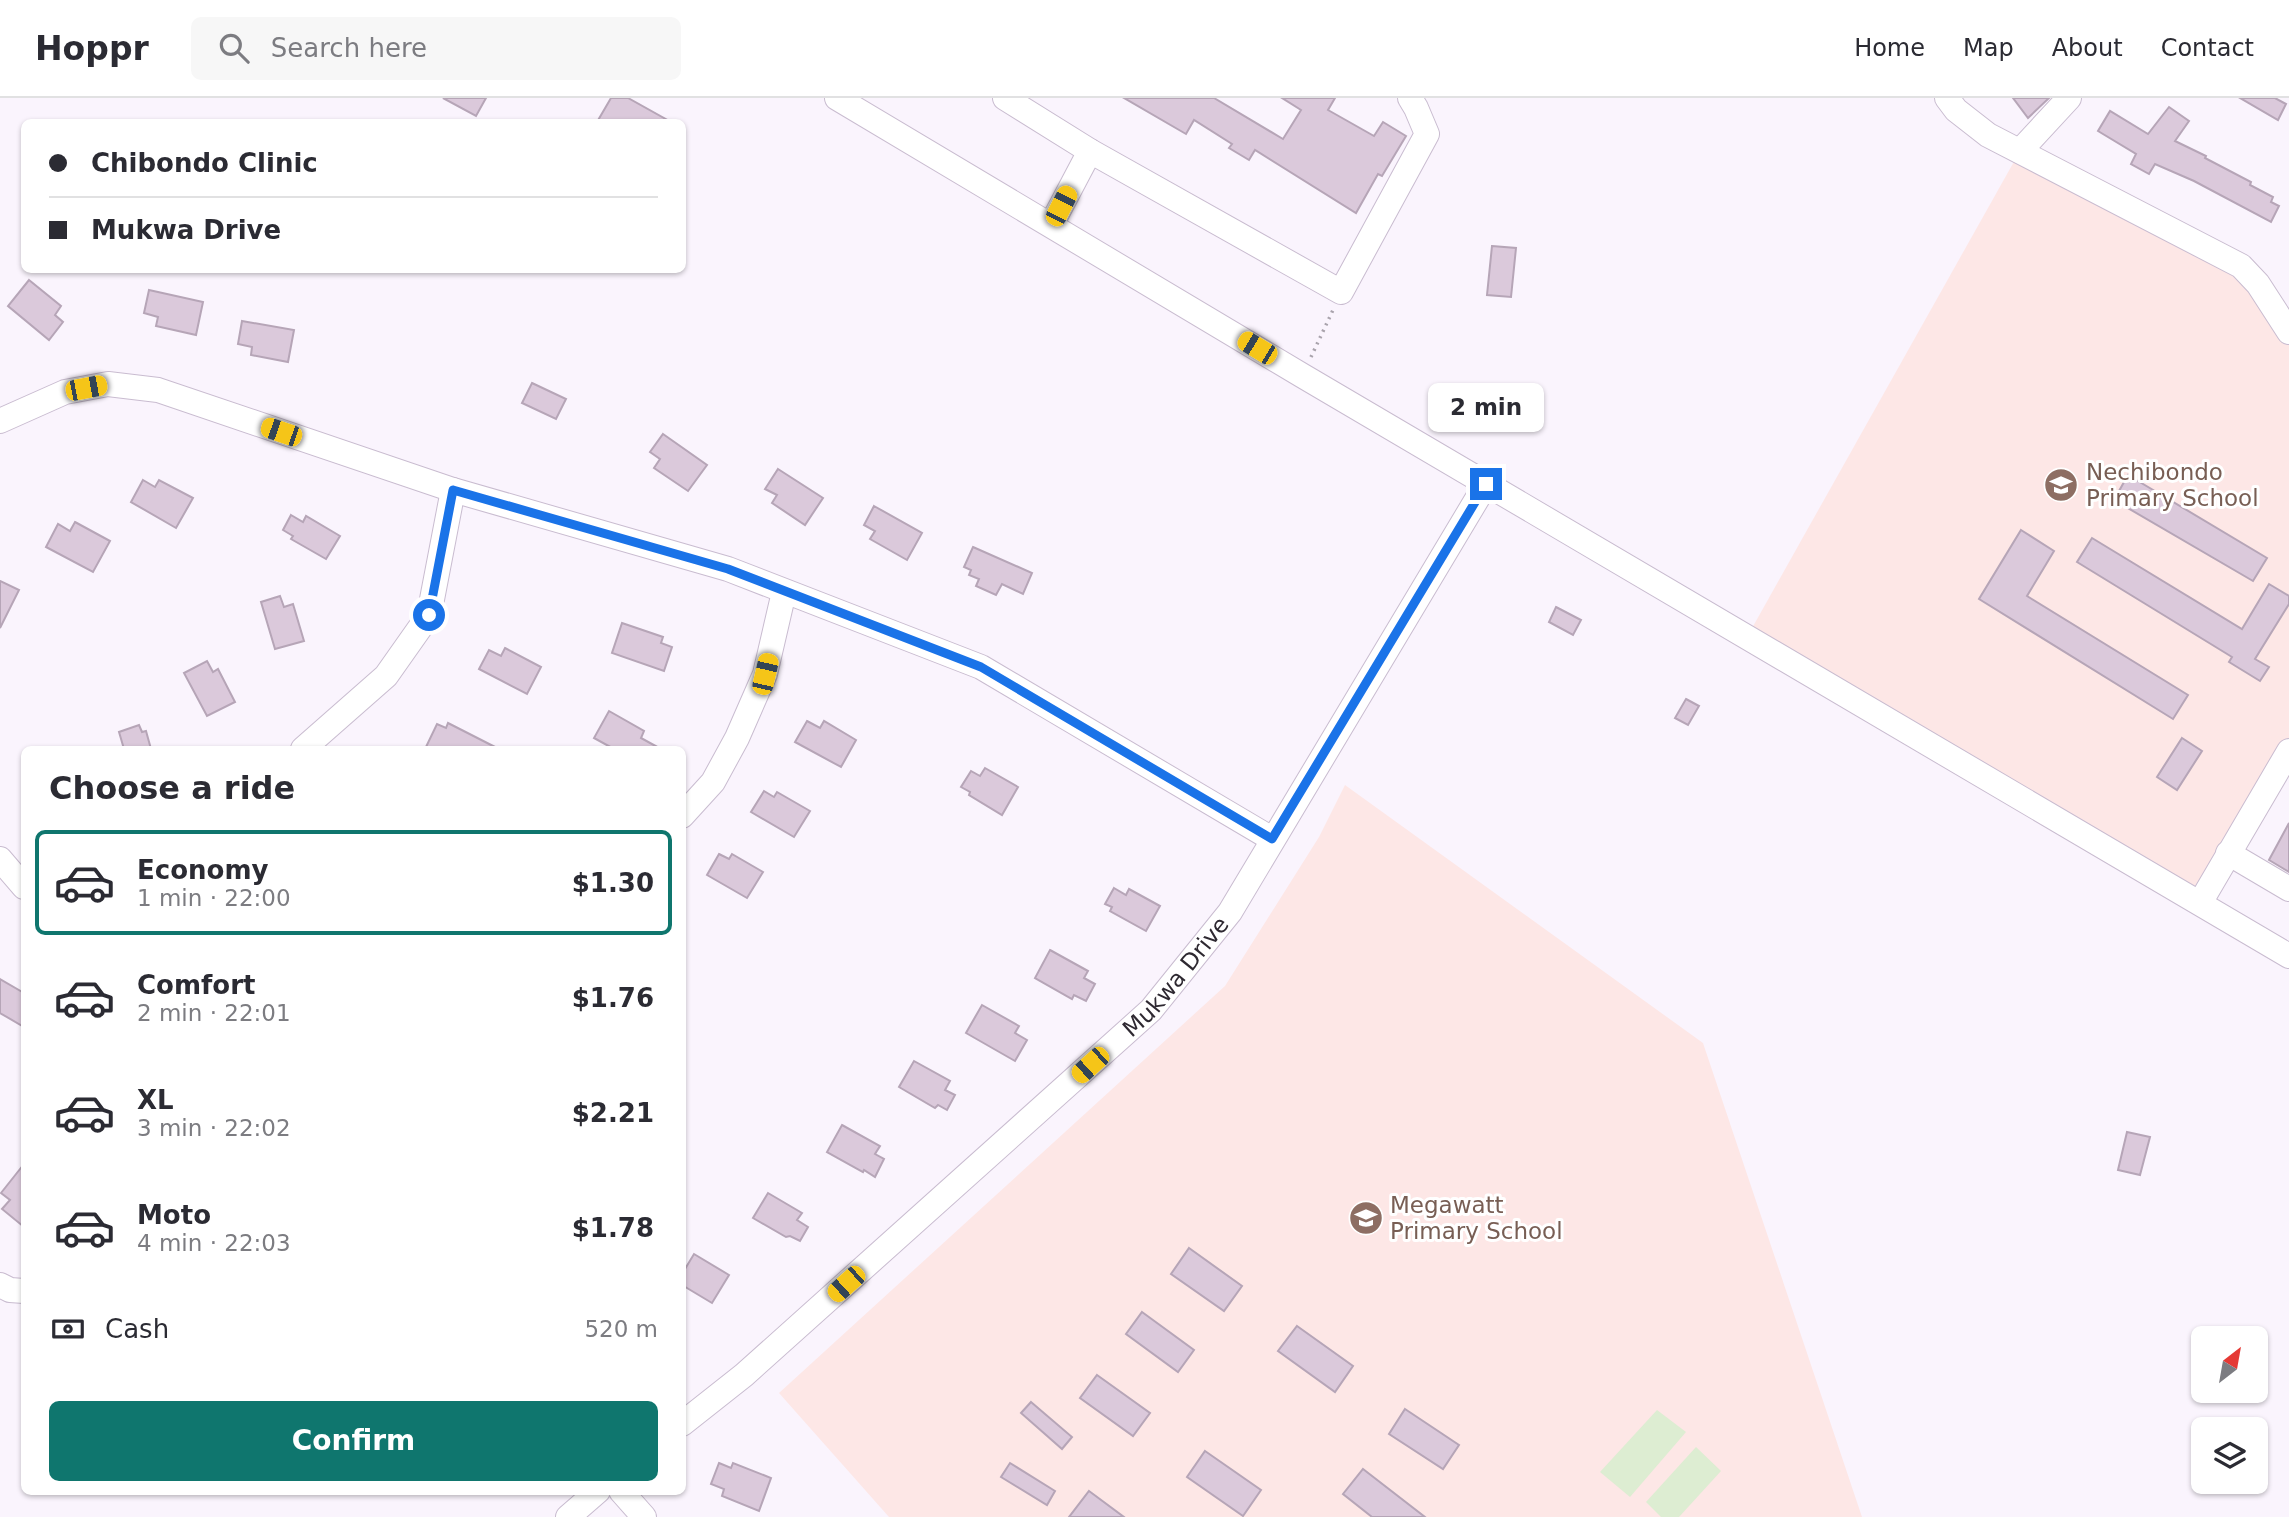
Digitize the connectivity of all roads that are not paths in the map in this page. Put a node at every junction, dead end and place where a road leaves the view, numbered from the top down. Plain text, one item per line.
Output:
1 (837, 98) edge
2 (1005, 98) edge
3 (1410, 98) edge
4 (1947, 98) edge
5 (2069, 98) edge
6 (1090, 150) junction
7 (2020, 151) junction
8 (1051, 225) junction
9 (2289, 332) edge
10 (0, 421) edge
11 (1486, 484) junction
12 (453, 490) junction
13 (784, 592) junction
14 (306, 746) edge
15 (2289, 751) edge
16 (686, 812) edge
17 (1272, 839) junction
18 (2228, 853) junction
19 (0, 859) edge
20 (21, 884) edge
21 (2289, 889) edge
22 (2200, 903) junction
23 (2289, 956) edge
24 (0, 1285) edge
25 (21, 1291) edge
26 (686, 1421) edge
27 (593, 1495) edge
28 (625, 1495) edge
29 (568, 1517) edge
30 (644, 1517) edge

1 - 8 street
2 - 6 street
3 - 6 street
4 - 7 street
5 - 7 street
6 - 8 street
7 - 9 street
8 - 11 street
10 - 12 street
11 - 17 street, Mukwa Drive
11 - 22 street
12 - 13 street
12 - 14 street
13 - 16 street
13 - 17 street
15 - 18 street
17 - 26 street, Mukwa Drive
18 - 21 street
18 - 22 street
19 - 20 street
22 - 23 street
24 - 25 street
27 - 29 street
28 - 30 street

